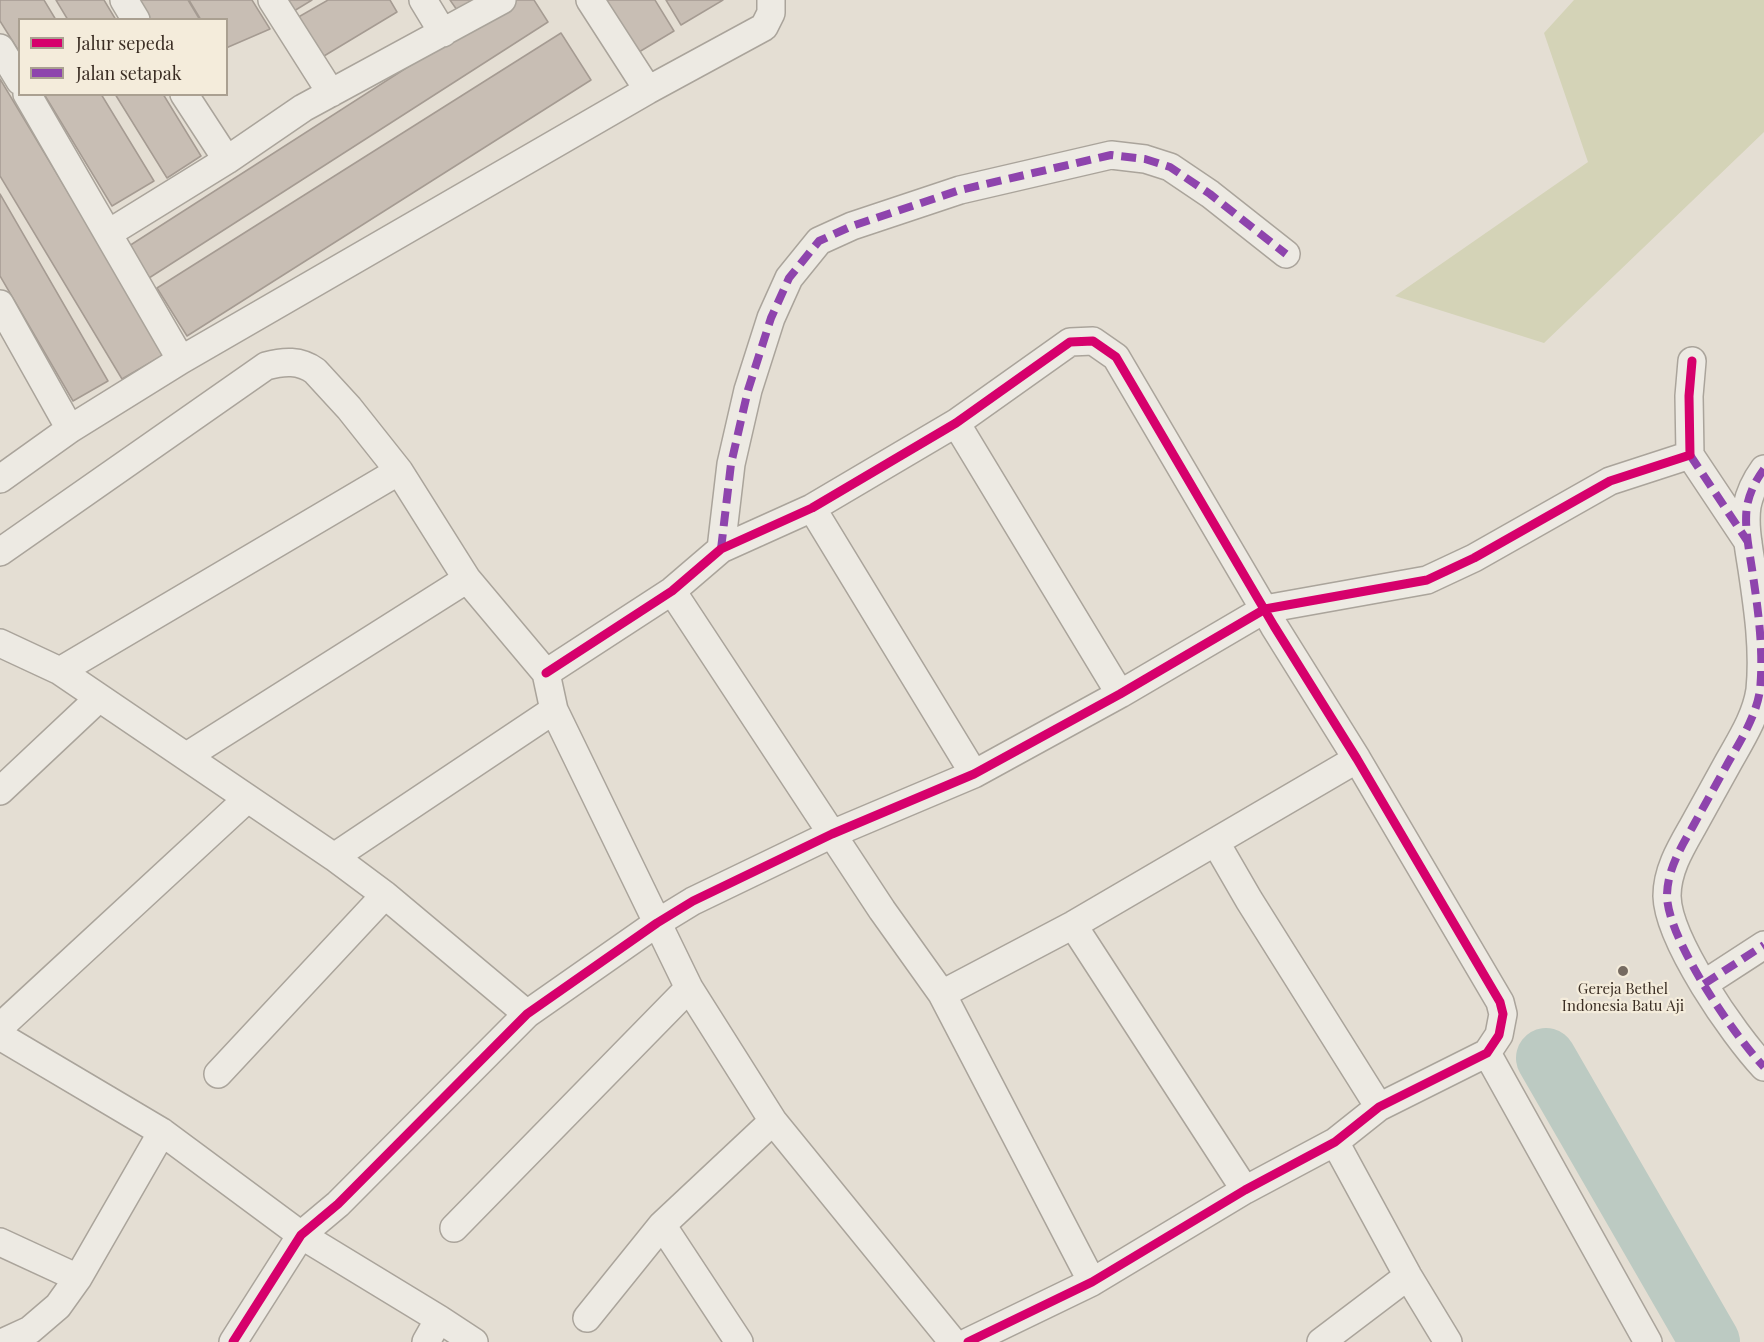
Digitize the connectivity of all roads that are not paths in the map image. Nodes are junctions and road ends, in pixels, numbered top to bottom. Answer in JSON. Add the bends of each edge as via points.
{"nodes":[{"id":1,"x":124,"y":0,"type":"edge"},
{"id":2,"x":272,"y":0,"type":"edge"},
{"id":3,"x":423,"y":0,"type":"edge"},
{"id":4,"x":502,"y":0,"type":"edge"},
{"id":5,"x":590,"y":0,"type":"edge"},
{"id":6,"x":771,"y":0,"type":"edge"},
{"id":7,"x":135,"y":18,"type":"edge"},
{"id":8,"x":443,"y":33,"type":"junction"},
{"id":9,"x":0,"y":48,"type":"edge"},
{"id":10,"x":18,"y":78,"type":"edge"},
{"id":11,"x":648,"y":90,"type":"junction"},
{"id":12,"x":331,"y":93,"type":"junction"},
{"id":13,"x":28,"y":96,"type":"edge"},
{"id":14,"x":185,"y":96,"type":"edge"},
{"id":15,"x":227,"y":160,"type":"junction"},
{"id":16,"x":109,"y":233,"type":"junction"},
{"id":17,"x":1286,"y":254,"type":"dead end"},
{"id":18,"x":2,"y":312,"type":"edge"},
{"id":19,"x":181,"y":360,"type":"junction"},
{"id":20,"x":1692,"y":361,"type":"dead end"},
{"id":21,"x":956,"y":423,"type":"junction"},
{"id":22,"x":70,"y":429,"type":"junction"},
{"id":23,"x":1690,"y":454,"type":"junction"},
{"id":24,"x":1764,"y":469,"type":"edge"},
{"id":25,"x":399,"y":471,"type":"junction"},
{"id":26,"x":0,"y":479,"type":"edge"},
{"id":27,"x":812,"y":508,"type":"junction"},
{"id":28,"x":1748,"y":542,"type":"junction"},
{"id":29,"x":722,"y":549,"type":"junction"},
{"id":30,"x":0,"y":552,"type":"edge"},
{"id":31,"x":467,"y":579,"type":"junction"},
{"id":32,"x":672,"y":591,"type":"junction"},
{"id":33,"x":1264,"y":609,"type":"junction"},
{"id":34,"x":0,"y":643,"type":"edge"},
{"id":35,"x":60,"y":671,"type":"junction"},
{"id":36,"x":546,"y":673,"type":"junction"},
{"id":37,"x":1120,"y":694,"type":"junction"},
{"id":38,"x":99,"y":698,"type":"junction"},
{"id":39,"x":554,"y":710,"type":"junction"},
{"id":40,"x":187,"y":756,"type":"junction"},
{"id":41,"x":1357,"y":759,"type":"junction"},
{"id":42,"x":974,"y":774,"type":"junction"},
{"id":43,"x":0,"y":791,"type":"edge"},
{"id":44,"x":247,"y":799,"type":"junction"},
{"id":45,"x":832,"y":834,"type":"junction"},
{"id":46,"x":1216,"y":843,"type":"junction"},
{"id":47,"x":334,"y":857,"type":"junction"},
{"id":48,"x":385,"y":895,"type":"junction"},
{"id":49,"x":657,"y":923,"type":"junction"},
{"id":50,"x":1073,"y":925,"type":"junction"},
{"id":51,"x":1764,"y":945,"type":"edge"},
{"id":52,"x":1704,"y":984,"type":"junction"},
{"id":53,"x":689,"y":988,"type":"junction"},
{"id":54,"x":942,"y":994,"type":"junction"},
{"id":55,"x":527,"y":1014,"type":"junction"},
{"id":56,"x":0,"y":1027,"type":"edge"},
{"id":57,"x":0,"y":1036,"type":"edge"},
{"id":58,"x":1487,"y":1053,"type":"junction"},
{"id":59,"x":1764,"y":1067,"type":"edge"},
{"id":60,"x":218,"y":1074,"type":"dead end"},
{"id":61,"x":1379,"y":1107,"type":"junction"},
{"id":62,"x":773,"y":1120,"type":"junction"},
{"id":63,"x":162,"y":1132,"type":"junction"},
{"id":64,"x":1335,"y":1142,"type":"junction"},
{"id":65,"x":1245,"y":1190,"type":"junction"},
{"id":66,"x":663,"y":1226,"type":"junction"},
{"id":67,"x":454,"y":1228,"type":"dead end"},
{"id":68,"x":301,"y":1234,"type":"junction"},
{"id":69,"x":0,"y":1242,"type":"edge"},
{"id":70,"x":1408,"y":1276,"type":"junction"},
{"id":71,"x":78,"y":1278,"type":"junction"},
{"id":72,"x":1092,"y":1282,"type":"junction"},
{"id":73,"x":587,"y":1318,"type":"dead end"},
{"id":74,"x":440,"y":1319,"type":"junction"},
{"id":75,"x":4,"y":1342,"type":"edge"},
{"id":76,"x":233,"y":1342,"type":"edge"},
{"id":77,"x":426,"y":1342,"type":"edge"},
{"id":78,"x":474,"y":1342,"type":"edge"},
{"id":79,"x":739,"y":1342,"type":"edge"},
{"id":80,"x":952,"y":1342,"type":"edge"},
{"id":81,"x":968,"y":1342,"type":"edge"},
{"id":82,"x":1321,"y":1342,"type":"edge"},
{"id":83,"x":1448,"y":1342,"type":"edge"},
{"id":84,"x":1648,"y":1342,"type":"edge"}],
"edges":[{"from":1,"to":7,"type":"street"},
{"from":2,"to":12,"type":"street"},
{"from":3,"to":8,"type":"street"},
{"from":4,"to":8,"type":"street"},
{"from":5,"to":11,"type":"street"},
{"from":6,"to":11,"type":"street","via":[[771,14],[764,27]]},
{"from":8,"to":12,"type":"street"},
{"from":9,"to":10,"type":"street"},
{"from":11,"to":19,"type":"street"},
{"from":12,"to":15,"type":"street"},
{"from":13,"to":16,"type":"street"},
{"from":14,"to":15,"type":"street"},
{"from":15,"to":16,"type":"street"},
{"from":16,"to":19,"type":"street"},
{"from":17,"to":29,"type":"street","via":[[1170,167],[1111,155],[960,189],[819,241],[789,278],[751,379],[731,464]]},
{"from":18,"to":22,"type":"street"},
{"from":19,"to":22,"type":"street"},
{"from":20,"to":23,"type":"street"},
{"from":21,"to":27,"type":"street"},
{"from":21,"to":33,"type":"street","via":[[1070,342],[1093,341],[1116,357]]},
{"from":21,"to":37,"type":"street"},
{"from":22,"to":26,"type":"street"},
{"from":23,"to":28,"type":"street"},
{"from":23,"to":33,"type":"street","via":[[1610,481],[1428,580]]},
{"from":24,"to":28,"type":"street","via":[[1754,484],[1747,507]]},
{"from":25,"to":30,"type":"street","via":[[315,371],[282,362],[266,366]]},
{"from":25,"to":31,"type":"street"},
{"from":25,"to":35,"type":"street"},
{"from":27,"to":29,"type":"street"},
{"from":27,"to":42,"type":"street"},
{"from":28,"to":52,"type":"street","via":[[1761,632],[1759,693],[1751,721],[1681,847],[1671,869],[1667,895],[1671,920]]},
{"from":29,"to":32,"type":"street"},
{"from":31,"to":36,"type":"street"},
{"from":31,"to":40,"type":"street"},
{"from":32,"to":36,"type":"street"},
{"from":32,"to":45,"type":"street"},
{"from":33,"to":37,"type":"street"},
{"from":33,"to":41,"type":"street"},
{"from":34,"to":35,"type":"street"},
{"from":35,"to":38,"type":"street"},
{"from":36,"to":39,"type":"street"},
{"from":37,"to":42,"type":"street"},
{"from":38,"to":40,"type":"street"},
{"from":38,"to":43,"type":"street"},
{"from":39,"to":47,"type":"street"},
{"from":39,"to":49,"type":"street"},
{"from":40,"to":44,"type":"street"},
{"from":41,"to":46,"type":"street"},
{"from":41,"to":58,"type":"street","via":[[1500,1002],[1503,1014],[1499,1035]]},
{"from":42,"to":45,"type":"street"},
{"from":44,"to":47,"type":"street"},
{"from":44,"to":56,"type":"street"},
{"from":45,"to":49,"type":"street","via":[[693,901]]},
{"from":45,"to":54,"type":"street"},
{"from":46,"to":50,"type":"street"},
{"from":46,"to":61,"type":"street"},
{"from":47,"to":48,"type":"street"},
{"from":48,"to":55,"type":"street"},
{"from":48,"to":60,"type":"street"},
{"from":49,"to":53,"type":"street"},
{"from":49,"to":55,"type":"street"},
{"from":50,"to":54,"type":"street"},
{"from":50,"to":65,"type":"street"},
{"from":51,"to":52,"type":"street"},
{"from":52,"to":59,"type":"street"},
{"from":53,"to":62,"type":"street"},
{"from":53,"to":67,"type":"street"},
{"from":54,"to":72,"type":"street"},
{"from":55,"to":68,"type":"street","via":[[338,1204]]},
{"from":57,"to":63,"type":"street"},
{"from":58,"to":61,"type":"street"},
{"from":58,"to":84,"type":"street"},
{"from":61,"to":64,"type":"street"},
{"from":62,"to":66,"type":"street"},
{"from":62,"to":80,"type":"street"},
{"from":63,"to":68,"type":"street"},
{"from":63,"to":71,"type":"street"},
{"from":64,"to":65,"type":"street"},
{"from":64,"to":70,"type":"street"},
{"from":65,"to":72,"type":"street"},
{"from":66,"to":73,"type":"street"},
{"from":66,"to":79,"type":"street"},
{"from":68,"to":74,"type":"street"},
{"from":68,"to":76,"type":"street"},
{"from":69,"to":71,"type":"street"},
{"from":70,"to":82,"type":"street"},
{"from":70,"to":83,"type":"street"},
{"from":71,"to":75,"type":"street","via":[[58,1306],[30,1330]]},
{"from":72,"to":81,"type":"street"},
{"from":74,"to":77,"type":"street"},
{"from":74,"to":78,"type":"street"}]}
